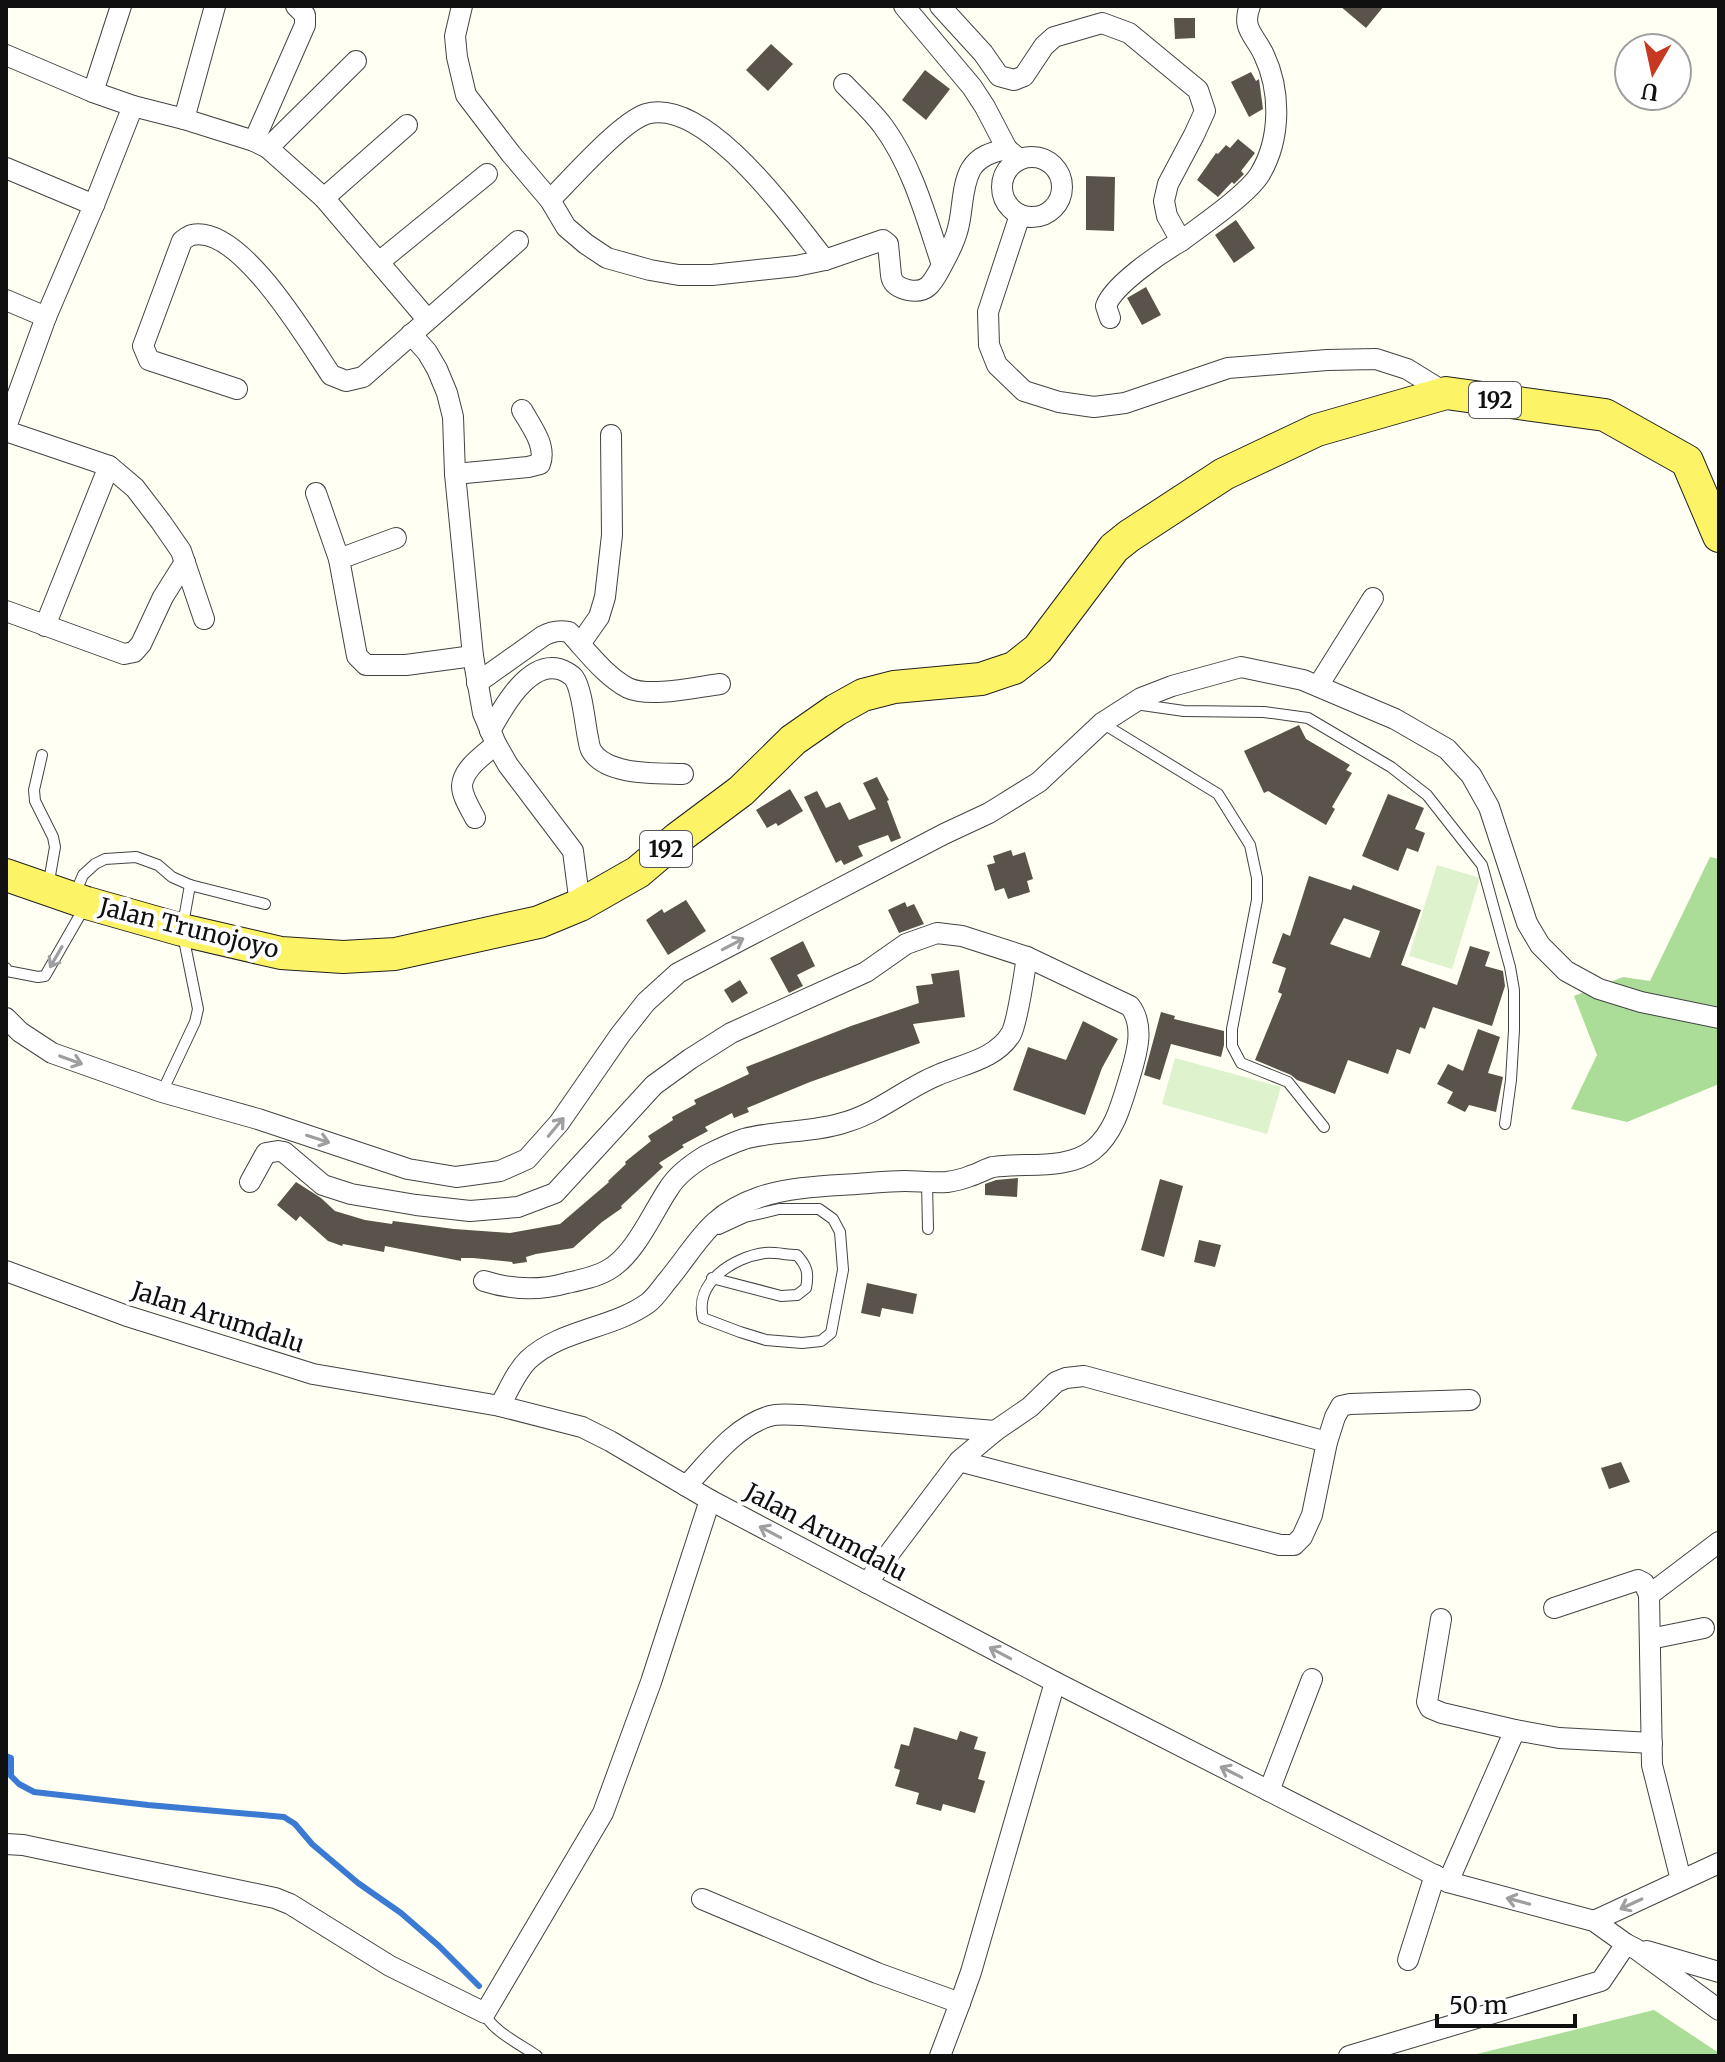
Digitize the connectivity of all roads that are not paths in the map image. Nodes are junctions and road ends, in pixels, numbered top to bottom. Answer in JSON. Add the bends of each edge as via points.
{"nodes":[{"id":1,"x":121,"y":6,"type":"edge"},
{"id":2,"x":215,"y":6,"type":"edge"},
{"id":3,"x":296,"y":6,"type":"edge"},
{"id":4,"x":462,"y":6,"type":"edge"},
{"id":5,"x":904,"y":6,"type":"edge"},
{"id":6,"x":940,"y":6,"type":"edge"},
{"id":7,"x":1250,"y":6,"type":"edge"},
{"id":8,"x":6,"y":55,"type":"edge"},
{"id":9,"x":356,"y":61,"type":"dead end"},
{"id":10,"x":844,"y":84,"type":"dead end"},
{"id":11,"x":93,"y":92,"type":"junction"},
{"id":12,"x":133,"y":106,"type":"junction"},
{"id":13,"x":184,"y":119,"type":"junction"},
{"id":14,"x":407,"y":125,"type":"dead end"},
{"id":15,"x":261,"y":145,"type":"junction"},
{"id":16,"x":1013,"y":154,"type":"junction"},
{"id":17,"x":6,"y":168,"type":"edge"},
{"id":18,"x":487,"y":174,"type":"dead end"},
{"id":19,"x":324,"y":198,"type":"junction"},
{"id":20,"x":550,"y":200,"type":"junction"},
{"id":21,"x":94,"y":205,"type":"junction"},
{"id":22,"x":1020,"y":215,"type":"junction"},
{"id":23,"x":518,"y":241,"type":"dead end"},
{"id":24,"x":1181,"y":241,"type":"junction"},
{"id":25,"x":825,"y":260,"type":"junction"},
{"id":26,"x":379,"y":262,"type":"junction"},
{"id":27,"x":942,"y":265,"type":"junction"},
{"id":28,"x":6,"y":300,"type":"edge"},
{"id":29,"x":46,"y":317,"type":"junction"},
{"id":30,"x":1110,"y":318,"type":"dead end"},
{"id":31,"x":427,"y":319,"type":"junction"},
{"id":32,"x":411,"y":334,"type":"junction"},
{"id":33,"x":237,"y":389,"type":"dead end"},
{"id":34,"x":1446,"y":393,"type":"junction"},
{"id":35,"x":522,"y":410,"type":"dead end"},
{"id":36,"x":6,"y":429,"type":"edge"},
{"id":37,"x":611,"y":435,"type":"dead end"},
{"id":38,"x":109,"y":466,"type":"junction"},
{"id":39,"x":455,"y":474,"type":"junction"},
{"id":40,"x":316,"y":493,"type":"dead end"},
{"id":41,"x":1719,"y":536,"type":"edge"},
{"id":42,"x":396,"y":538,"type":"dead end"},
{"id":43,"x":339,"y":559,"type":"junction"},
{"id":44,"x":185,"y":562,"type":"junction"},
{"id":45,"x":1373,"y":598,"type":"dead end"},
{"id":46,"x":6,"y":611,"type":"edge"},
{"id":47,"x":204,"y":619,"type":"dead end"},
{"id":48,"x":45,"y":626,"type":"junction"},
{"id":49,"x":580,"y":644,"type":"junction"},
{"id":50,"x":473,"y":656,"type":"junction"},
{"id":51,"x":477,"y":683,"type":"junction"},
{"id":52,"x":720,"y":684,"type":"dead end"},
{"id":53,"x":1318,"y":686,"type":"junction"},
{"id":54,"x":1133,"y":703,"type":"junction"},
{"id":55,"x":1102,"y":723,"type":"junction"},
{"id":56,"x":493,"y":738,"type":"junction"},
{"id":57,"x":42,"y":755,"type":"dead end"},
{"id":58,"x":683,"y":774,"type":"dead end"},
{"id":59,"x":475,"y":818,"type":"dead end"},
{"id":60,"x":6,"y":875,"type":"edge"},
{"id":61,"x":190,"y":885,"type":"junction"},
{"id":62,"x":69,"y":897,"type":"junction"},
{"id":63,"x":265,"y":904,"type":"dead end"},
{"id":64,"x":580,"y":905,"type":"junction"},
{"id":65,"x":182,"y":930,"type":"junction"},
{"id":66,"x":1027,"y":957,"type":"junction"},
{"id":67,"x":6,"y":968,"type":"edge"},
{"id":68,"x":6,"y":1018,"type":"edge"},
{"id":69,"x":1719,"y":1018,"type":"edge"},
{"id":70,"x":162,"y":1092,"type":"junction"},
{"id":71,"x":1505,"y":1124,"type":"dead end"},
{"id":72,"x":1324,"y":1127,"type":"dead end"},
{"id":73,"x":250,"y":1182,"type":"dead end"},
{"id":74,"x":927,"y":1183,"type":"junction"},
{"id":75,"x":928,"y":1229,"type":"dead end"},
{"id":76,"x":699,"y":1238,"type":"junction"},
{"id":77,"x":6,"y":1271,"type":"edge"},
{"id":78,"x":712,"y":1278,"type":"junction"},
{"id":79,"x":484,"y":1281,"type":"dead end"},
{"id":80,"x":1470,"y":1400,"type":"dead end"},
{"id":81,"x":500,"y":1406,"type":"junction"},
{"id":82,"x":995,"y":1431,"type":"junction"},
{"id":83,"x":1327,"y":1442,"type":"junction"},
{"id":84,"x":959,"y":1461,"type":"junction"},
{"id":85,"x":686,"y":1486,"type":"junction"},
{"id":86,"x":710,"y":1500,"type":"junction"},
{"id":87,"x":1719,"y":1542,"type":"edge"},
{"id":88,"x":867,"y":1583,"type":"junction"},
{"id":89,"x":1649,"y":1595,"type":"junction"},
{"id":90,"x":1554,"y":1608,"type":"dead end"},
{"id":91,"x":1441,"y":1619,"type":"dead end"},
{"id":92,"x":1704,"y":1628,"type":"dead end"},
{"id":93,"x":1650,"y":1639,"type":"junction"},
{"id":94,"x":1312,"y":1679,"type":"dead end"},
{"id":95,"x":1055,"y":1682,"type":"junction"},
{"id":96,"x":1515,"y":1730,"type":"junction"},
{"id":97,"x":1652,"y":1743,"type":"junction"},
{"id":98,"x":1269,"y":1791,"type":"junction"},
{"id":99,"x":6,"y":1844,"type":"edge"},
{"id":100,"x":1719,"y":1863,"type":"edge"},
{"id":101,"x":1442,"y":1879,"type":"junction"},
{"id":102,"x":1681,"y":1880,"type":"junction"},
{"id":103,"x":702,"y":1899,"type":"dead end"},
{"id":104,"x":1594,"y":1921,"type":"junction"},
{"id":105,"x":1631,"y":1946,"type":"junction"},
{"id":106,"x":1408,"y":1960,"type":"dead end"},
{"id":107,"x":1719,"y":1972,"type":"edge"},
{"id":108,"x":960,"y":2003,"type":"junction"},
{"id":109,"x":1719,"y":2010,"type":"edge"},
{"id":110,"x":485,"y":2013,"type":"junction"},
{"id":111,"x":537,"y":2056,"type":"edge"},
{"id":112,"x":940,"y":2056,"type":"edge"},
{"id":113,"x":1349,"y":2056,"type":"edge"}],
"edges":[{"from":1,"to":11,"type":"street"},
{"from":2,"to":13,"type":"street"},
{"from":3,"to":15,"type":"street","via":[[305,15],[305,25]]},
{"from":4,"to":20,"type":"street","via":[[455,36],[466,95]]},
{"from":5,"to":16,"type":"street","via":[[972,87]]},
{"from":6,"to":24,"type":"street","via":[[999,76],[1024,76],[1054,37],[1102,23],[1129,33],[1198,90],[1205,111],[1164,201]]},
{"from":7,"to":24,"type":"street","via":[[1246,23],[1266,58],[1276,99],[1274,142],[1260,175]]},
{"from":8,"to":11,"type":"street"},
{"from":9,"to":15,"type":"street"},
{"from":10,"to":27,"type":"street","via":[[882,124],[903,157]]},
{"from":11,"to":12,"type":"street"},
{"from":12,"to":13,"type":"street"},
{"from":12,"to":21,"type":"street"},
{"from":13,"to":15,"type":"street"},
{"from":14,"to":19,"type":"street"},
{"from":15,"to":19,"type":"street"},
{"from":16,"to":22,"type":"street","via":[[1001,187],[1010,208]]},
{"from":16,"to":22,"type":"street","via":[[1053,165],[1062,187],[1054,208],[1044,215]]},
{"from":16,"to":27,"type":"street","via":[[982,156],[971,168],[954,243]]},
{"from":17,"to":21,"type":"street"},
{"from":18,"to":26,"type":"street"},
{"from":19,"to":26,"type":"street"},
{"from":20,"to":25,"type":"street","via":[[566,227],[586,244],[607,258],[650,270],[712,275]]},
{"from":20,"to":25,"type":"street","via":[[624,126],[646,114],[662,113],[701,127],[736,155]]},
{"from":21,"to":29,"type":"street"},
{"from":22,"to":34,"type":"street","via":[[988,312],[989,345],[997,365],[1024,391],[1094,407],[1125,403],[1228,368],[1376,359],[1407,369]]},
{"from":23,"to":31,"type":"street"},
{"from":24,"to":30,"type":"street","via":[[1115,291],[1106,306]]},
{"from":25,"to":27,"type":"street","via":[[883,240],[888,244],[892,281],[920,291]]},
{"from":26,"to":31,"type":"street"},
{"from":28,"to":29,"type":"street"},
{"from":29,"to":36,"type":"street"},
{"from":31,"to":32,"type":"street"},
{"from":32,"to":33,"type":"street","via":[[363,377],[339,379],[331,375],[266,279],[220,241],[191,235],[182,241],[143,346],[145,353],[149,360]]},
{"from":32,"to":39,"type":"street","via":[[427,352],[447,393]]},
{"from":34,"to":41,"type":"main road","number":"192","via":[[1605,415],[1687,461]]},
{"from":34,"to":64,"type":"main road","name":"Jalan Trunojoyo","number":"192","via":[[1317,430],[1224,474],[1114,548],[1038,649],[1014,668],[981,679],[863,695],[793,740],[741,791],[638,872]]},
{"from":35,"to":39,"type":"street","via":[[542,449],[540,464]]},
{"from":36,"to":38,"type":"street"},
{"from":37,"to":49,"type":"street","via":[[612,535],[605,597],[599,617]]},
{"from":38,"to":44,"type":"street","via":[[153,510]]},
{"from":38,"to":48,"type":"street"},
{"from":39,"to":50,"type":"street"},
{"from":40,"to":43,"type":"street"},
{"from":42,"to":43,"type":"street"},
{"from":43,"to":50,"type":"street","via":[[357,656],[366,665]]},
{"from":44,"to":47,"type":"street"},
{"from":44,"to":48,"type":"street","via":[[134,652],[124,654]]},
{"from":45,"to":53,"type":"street"},
{"from":46,"to":48,"type":"street"},
{"from":49,"to":51,"type":"street","via":[[569,632],[551,631]]},
{"from":49,"to":52,"type":"street","via":[[629,688],[649,692]]},
{"from":50,"to":51,"type":"street"},
{"from":51,"to":56,"type":"street"},
{"from":53,"to":54,"type":"street","via":[[1241,667]]},
{"from":53,"to":69,"type":"street","via":[[1395,719],[1447,749],[1471,775],[1489,807],[1527,923],[1566,971],[1599,989],[1641,1002]]},
{"from":54,"to":55,"type":"street"},
{"from":54,"to":71,"type":"lane","via":[[1308,718],[1391,767],[1436,805],[1482,865],[1510,967],[1514,1030]]},
{"from":70,"to":55,"type":"street","one_way":true,"via":[[408,1169],[456,1177],[500,1171],[527,1159],[646,1002],[678,973],[989,813],[1039,782]]},
{"from":55,"to":72,"type":"lane","via":[[1218,794],[1250,845],[1257,900],[1232,1046],[1241,1063],[1288,1082]]},
{"from":56,"to":58,"type":"street","via":[[505,704],[532,675],[562,669],[574,678],[591,750],[602,760],[623,771]]},
{"from":56,"to":59,"type":"street","via":[[462,785]]},
{"from":56,"to":64,"type":"street","via":[[573,851]]},
{"from":57,"to":62,"type":"lane","via":[[35,801],[53,837]]},
{"from":60,"to":62,"type":"main road","name":"Jalan Trunojoyo","number":"192"},
{"from":61,"to":62,"type":"lane","via":[[136,857],[105,859],[83,875]]},
{"from":61,"to":63,"type":"lane"},
{"from":61,"to":65,"type":"lane"},
{"from":62,"to":65,"type":"main road","name":"Jalan Trunojoyo","number":"192"},
{"from":62,"to":67,"type":"lane","one_way":true,"via":[[45,976]]},
{"from":64,"to":65,"type":"main road","name":"Jalan Trunojoyo","number":"192","via":[[539,922],[395,954],[281,953]]},
{"from":65,"to":70,"type":"lane","via":[[198,1009]]},
{"from":66,"to":73,"type":"street","via":[[937,933],[906,944],[866,972],[731,1033],[690,1059],[654,1085],[555,1193],[518,1207],[470,1211],[351,1194],[323,1185],[278,1151],[266,1153]]},
{"from":66,"to":74,"type":"street","via":[[1135,1013],[1135,1061],[1110,1132],[1085,1156],[1071,1161],[990,1168]]},
{"from":66,"to":79,"type":"street","via":[[1013,1030],[981,1058],[930,1078],[848,1122],[744,1139],[704,1157],[670,1186],[629,1251],[596,1276],[524,1289]]},
{"from":68,"to":70,"type":"street","one_way":true,"via":[[52,1053]]},
{"from":74,"to":75,"type":"lane"},
{"from":74,"to":76,"type":"street","via":[[818,1187],[764,1196],[735,1207]]},
{"from":76,"to":78,"type":"lane","via":[[745,1217],[779,1209],[819,1209],[840,1232],[843,1270],[831,1333],[821,1341],[766,1340],[703,1318],[703,1295]]},
{"from":76,"to":81,"type":"street","via":[[650,1302],[530,1358]]},
{"from":77,"to":81,"type":"street","name":"Jalan Arumdalu","via":[[127,1316],[313,1374]]},
{"from":78,"to":78,"type":"lane","via":[[737,1261],[765,1253],[797,1255],[807,1266],[808,1278],[797,1295],[781,1296]]},
{"from":80,"to":83,"type":"street","via":[[1341,1406]]},
{"from":81,"to":85,"type":"street","name":"Jalan Arumdalu","via":[[582,1427]]},
{"from":82,"to":83,"type":"street","via":[[1056,1382],[1084,1376]]},
{"from":82,"to":84,"type":"street"},
{"from":82,"to":85,"type":"street","via":[[772,1415],[730,1440]]},
{"from":83,"to":84,"type":"street","via":[[1312,1515],[1294,1545]]},
{"from":84,"to":88,"type":"street"},
{"from":85,"to":86,"type":"street","name":"Jalan Arumdalu"},
{"from":88,"to":86,"type":"street","name":"Jalan Arumdalu","one_way":true},
{"from":86,"to":110,"type":"street","via":[[603,1813]]},
{"from":87,"to":89,"type":"street"},
{"from":95,"to":88,"type":"street","name":"Jalan Arumdalu","one_way":true},
{"from":89,"to":90,"type":"street","via":[[1638,1580]]},
{"from":89,"to":93,"type":"street"},
{"from":91,"to":96,"type":"street","via":[[1430,1708]]},
{"from":92,"to":93,"type":"street"},
{"from":93,"to":97,"type":"street"},
{"from":94,"to":98,"type":"street"},
{"from":98,"to":95,"type":"street","name":"Jalan Arumdalu","one_way":true},
{"from":95,"to":108,"type":"street"},
{"from":96,"to":97,"type":"street"},
{"from":96,"to":101,"type":"street"},
{"from":97,"to":102,"type":"street","via":[[1652,1765]]},
{"from":98,"to":101,"type":"street","name":"Jalan Arumdalu"},
{"from":99,"to":110,"type":"street","via":[[275,1898],[390,1966]]},
{"from":100,"to":102,"type":"street"},
{"from":104,"to":101,"type":"street","name":"Jalan Arumdalu","one_way":true},
{"from":101,"to":106,"type":"street"},
{"from":102,"to":104,"type":"street","one_way":true},
{"from":103,"to":108,"type":"street"},
{"from":104,"to":105,"type":"street"},
{"from":105,"to":107,"type":"street"},
{"from":105,"to":109,"type":"street"},
{"from":105,"to":113,"type":"street","via":[[1601,1981]]},
{"from":108,"to":112,"type":"street"},
{"from":110,"to":111,"type":"lane","via":[[492,2026]]}]}
